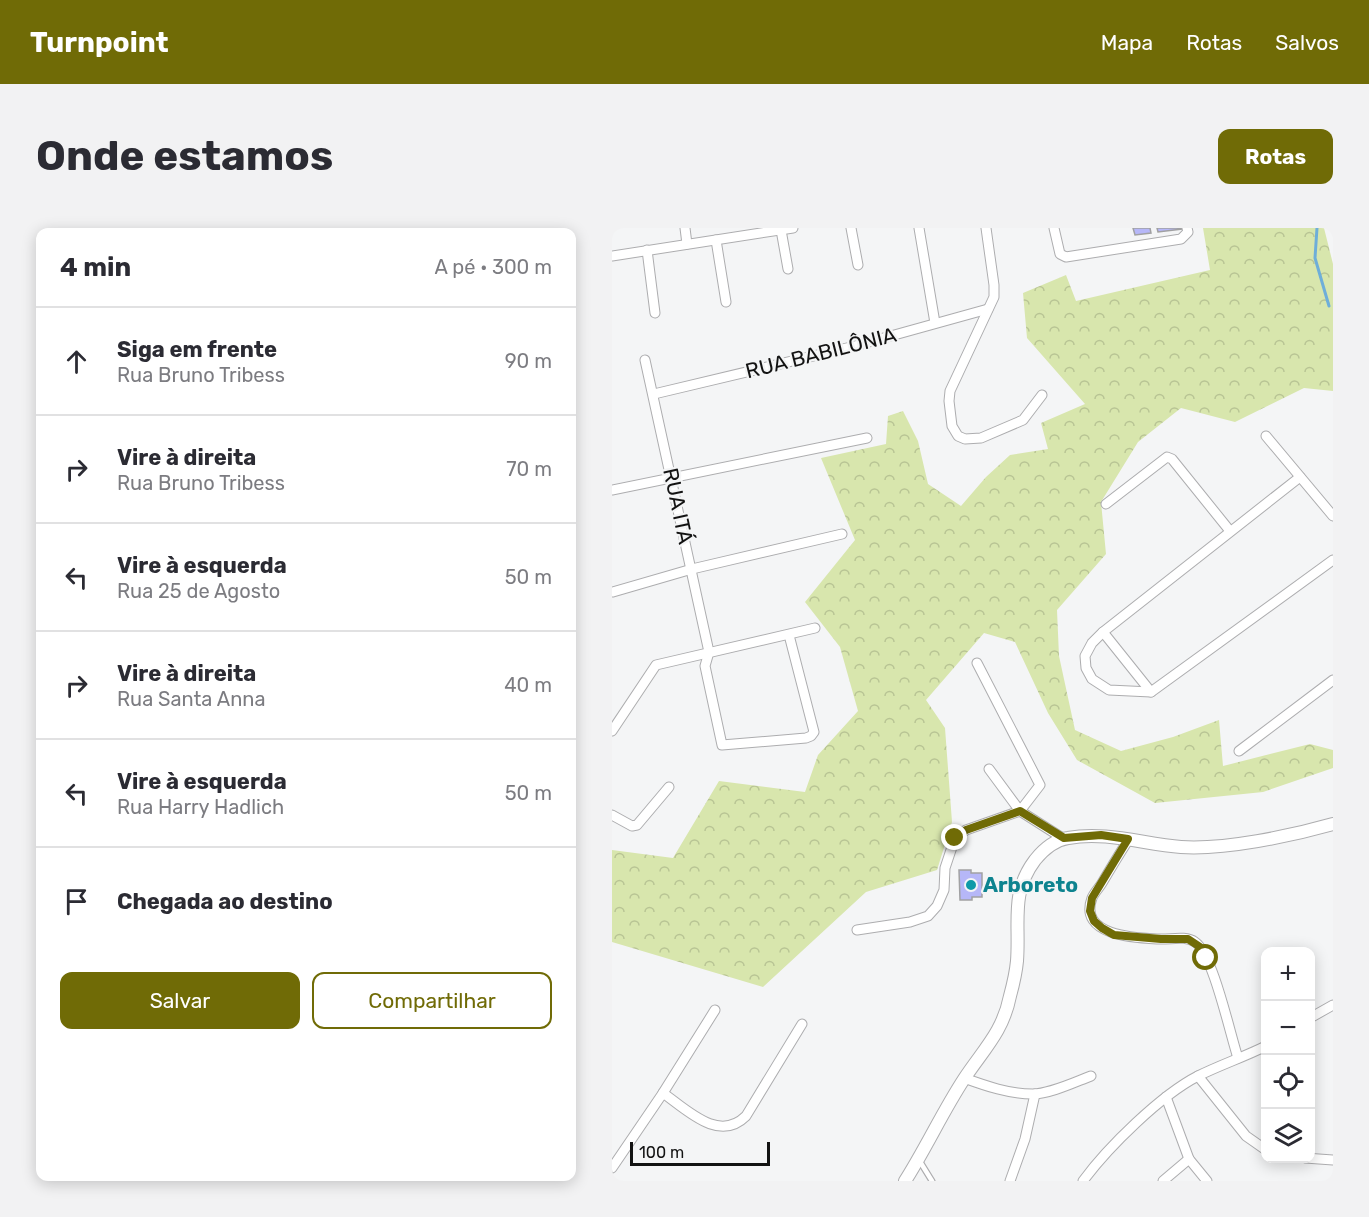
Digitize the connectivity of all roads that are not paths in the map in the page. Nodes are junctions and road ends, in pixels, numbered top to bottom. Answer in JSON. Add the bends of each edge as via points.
{"nodes":[{"id":1,"x":685,"y":228,"type":"edge"},
{"id":2,"x":793,"y":228,"type":"edge"},
{"id":3,"x":851,"y":228,"type":"edge"},
{"id":4,"x":919,"y":228,"type":"edge"},
{"id":5,"x":986,"y":228,"type":"edge"},
{"id":6,"x":1054,"y":228,"type":"edge"},
{"id":7,"x":1187,"y":228,"type":"edge"},
{"id":8,"x":781,"y":230,"type":"junction"},
{"id":9,"x":756,"y":231,"type":"edge"},
{"id":10,"x":716,"y":240,"type":"junction"},
{"id":11,"x":687,"y":244,"type":"junction"},
{"id":12,"x":647,"y":250,"type":"junction"},
{"id":13,"x":612,"y":256,"type":"edge"},
{"id":14,"x":858,"y":265,"type":"dead end"},
{"id":15,"x":788,"y":269,"type":"dead end"},
{"id":16,"x":726,"y":302,"type":"dead end"},
{"id":17,"x":988,"y":309,"type":"junction"},
{"id":18,"x":655,"y":314,"type":"dead end"},
{"id":19,"x":935,"y":323,"type":"junction"},
{"id":20,"x":645,"y":360,"type":"dead end"},
{"id":21,"x":654,"y":394,"type":"junction"},
{"id":22,"x":1042,"y":395,"type":"dead end"},
{"id":23,"x":1266,"y":436,"type":"dead end"},
{"id":24,"x":867,"y":438,"type":"dead end"},
{"id":25,"x":1300,"y":477,"type":"junction"},
{"id":26,"x":671,"y":478,"type":"junction"},
{"id":27,"x":612,"y":490,"type":"edge"},
{"id":28,"x":1106,"y":504,"type":"dead end"},
{"id":29,"x":1333,"y":516,"type":"edge"},
{"id":30,"x":1230,"y":531,"type":"junction"},
{"id":31,"x":842,"y":534,"type":"dead end"},
{"id":32,"x":1333,"y":560,"type":"edge"},
{"id":33,"x":692,"y":568,"type":"junction"},
{"id":34,"x":613,"y":592,"type":"edge"},
{"id":35,"x":815,"y":628,"type":"dead end"},
{"id":36,"x":1103,"y":632,"type":"junction"},
{"id":37,"x":789,"y":634,"type":"junction"},
{"id":38,"x":709,"y":652,"type":"junction"},
{"id":39,"x":977,"y":663,"type":"dead end"},
{"id":40,"x":1333,"y":680,"type":"edge"},
{"id":41,"x":1151,"y":692,"type":"junction"},
{"id":42,"x":612,"y":731,"type":"edge"},
{"id":43,"x":1239,"y":751,"type":"dead end"},
{"id":44,"x":989,"y":769,"type":"dead end"},
{"id":45,"x":669,"y":787,"type":"dead end"},
{"id":46,"x":1020,"y":811,"type":"junction"},
{"id":47,"x":612,"y":815,"type":"edge"},
{"id":48,"x":1329,"y":827,"type":"edge"},
{"id":49,"x":1064,"y":838,"type":"junction"},
{"id":50,"x":1128,"y":839,"type":"junction"},
{"id":51,"x":857,"y":930,"type":"dead end"},
{"id":52,"x":1333,"y":1005,"type":"edge"},
{"id":53,"x":715,"y":1010,"type":"dead end"},
{"id":54,"x":1315,"y":1016,"type":"edge"},
{"id":55,"x":802,"y":1024,"type":"dead end"},
{"id":56,"x":1261,"y":1048,"type":"edge"},
{"id":57,"x":1238,"y":1058,"type":"junction"},
{"id":58,"x":1091,"y":1076,"type":"dead end"},
{"id":59,"x":1198,"y":1076,"type":"junction"},
{"id":60,"x":964,"y":1078,"type":"junction"},
{"id":61,"x":663,"y":1093,"type":"junction"},
{"id":62,"x":1035,"y":1094,"type":"junction"},
{"id":63,"x":1166,"y":1097,"type":"junction"},
{"id":64,"x":1261,"y":1146,"type":"edge"},
{"id":65,"x":919,"y":1159,"type":"junction"},
{"id":66,"x":1189,"y":1159,"type":"junction"},
{"id":67,"x":1315,"y":1159,"type":"edge"},
{"id":68,"x":1333,"y":1160,"type":"edge"},
{"id":69,"x":612,"y":1168,"type":"edge"},
{"id":70,"x":905,"y":1181,"type":"edge"},
{"id":71,"x":932,"y":1181,"type":"edge"},
{"id":72,"x":1010,"y":1181,"type":"edge"},
{"id":73,"x":1083,"y":1181,"type":"edge"},
{"id":74,"x":1163,"y":1181,"type":"edge"},
{"id":75,"x":1207,"y":1181,"type":"edge"}],
"edges":[{"from":1,"to":11,"type":"street"},
{"from":2,"to":8,"type":"street"},
{"from":3,"to":14,"type":"street"},
{"from":4,"to":19,"type":"street"},
{"from":5,"to":17,"type":"street","via":[[994,285]]},
{"from":6,"to":7,"type":"street","via":[[1060,254],[1066,257],[1180,239]]},
{"from":8,"to":9,"type":"street"},
{"from":8,"to":15,"type":"street"},
{"from":9,"to":10,"type":"street"},
{"from":10,"to":11,"type":"street"},
{"from":10,"to":16,"type":"street"},
{"from":11,"to":12,"type":"street"},
{"from":12,"to":13,"type":"street"},
{"from":12,"to":18,"type":"street"},
{"from":17,"to":19,"type":"street","name":"RUA BABILÔNIA"},
{"from":17,"to":22,"type":"street","via":[[950,391],[952,426],[958,436],[981,438],[1023,420]]},
{"from":19,"to":21,"type":"street","name":"RUA BABILÔNIA","via":[[851,348]]},
{"from":20,"to":21,"type":"street","name":"RUA ITÁ"},
{"from":21,"to":26,"type":"street","name":"RUA ITÁ"},
{"from":23,"to":25,"type":"street"},
{"from":24,"to":26,"type":"street"},
{"from":25,"to":29,"type":"street"},
{"from":25,"to":30,"type":"street"},
{"from":26,"to":27,"type":"street"},
{"from":26,"to":33,"type":"street","name":"RUA ITÁ"},
{"from":28,"to":30,"type":"street","via":[[1167,457]]},
{"from":30,"to":36,"type":"street"},
{"from":31,"to":33,"type":"street"},
{"from":32,"to":41,"type":"street"},
{"from":33,"to":34,"type":"street"},
{"from":33,"to":38,"type":"street","name":"RUA ITÁ"},
{"from":35,"to":37,"type":"street"},
{"from":36,"to":41,"type":"street"},
{"from":36,"to":41,"type":"street","via":[[1085,656],[1092,679],[1109,690]]},
{"from":37,"to":38,"type":"street"},
{"from":37,"to":38,"type":"street","name":"RUA ITÁ","via":[[814,732],[806,738],[722,745],[705,666]]},
{"from":38,"to":42,"type":"street","via":[[656,665]]},
{"from":39,"to":46,"type":"street","via":[[1039,781]]},
{"from":40,"to":43,"type":"street"},
{"from":44,"to":46,"type":"street"},
{"from":45,"to":47,"type":"street","via":[[637,825]]},
{"from":46,"to":49,"type":"street"},
{"from":46,"to":51,"type":"street","via":[[966,830],[955,838],[945,868],[944,890],[928,916]]},
{"from":48,"to":50,"type":"street","via":[[1221,845],[1182,847]]},
{"from":49,"to":50,"type":"street","via":[[1101,835]]},
{"from":49,"to":60,"type":"street","via":[[1043,850],[1023,878],[1016,918],[1017,960],[1007,1008],[989,1046]]},
{"from":50,"to":57,"type":"street","via":[[1092,898],[1090,911],[1094,921],[1114,935],[1194,942],[1214,978]]},
{"from":52,"to":54,"type":"street"},
{"from":53,"to":61,"type":"street"},
{"from":55,"to":61,"type":"street","via":[[737,1125],[713,1125]]},
{"from":56,"to":57,"type":"street"},
{"from":57,"to":59,"type":"street"},
{"from":58,"to":62,"type":"street"},
{"from":59,"to":63,"type":"street"},
{"from":59,"to":64,"type":"street","via":[[1246,1136]]},
{"from":60,"to":62,"type":"street","via":[[996,1089]]},
{"from":60,"to":65,"type":"street"},
{"from":61,"to":69,"type":"street"},
{"from":62,"to":72,"type":"street"},
{"from":63,"to":66,"type":"street"},
{"from":63,"to":73,"type":"street","via":[[1118,1141]]},
{"from":65,"to":70,"type":"street"},
{"from":65,"to":71,"type":"lane"},
{"from":66,"to":74,"type":"street"},
{"from":66,"to":75,"type":"street"},
{"from":67,"to":68,"type":"street"}]}
